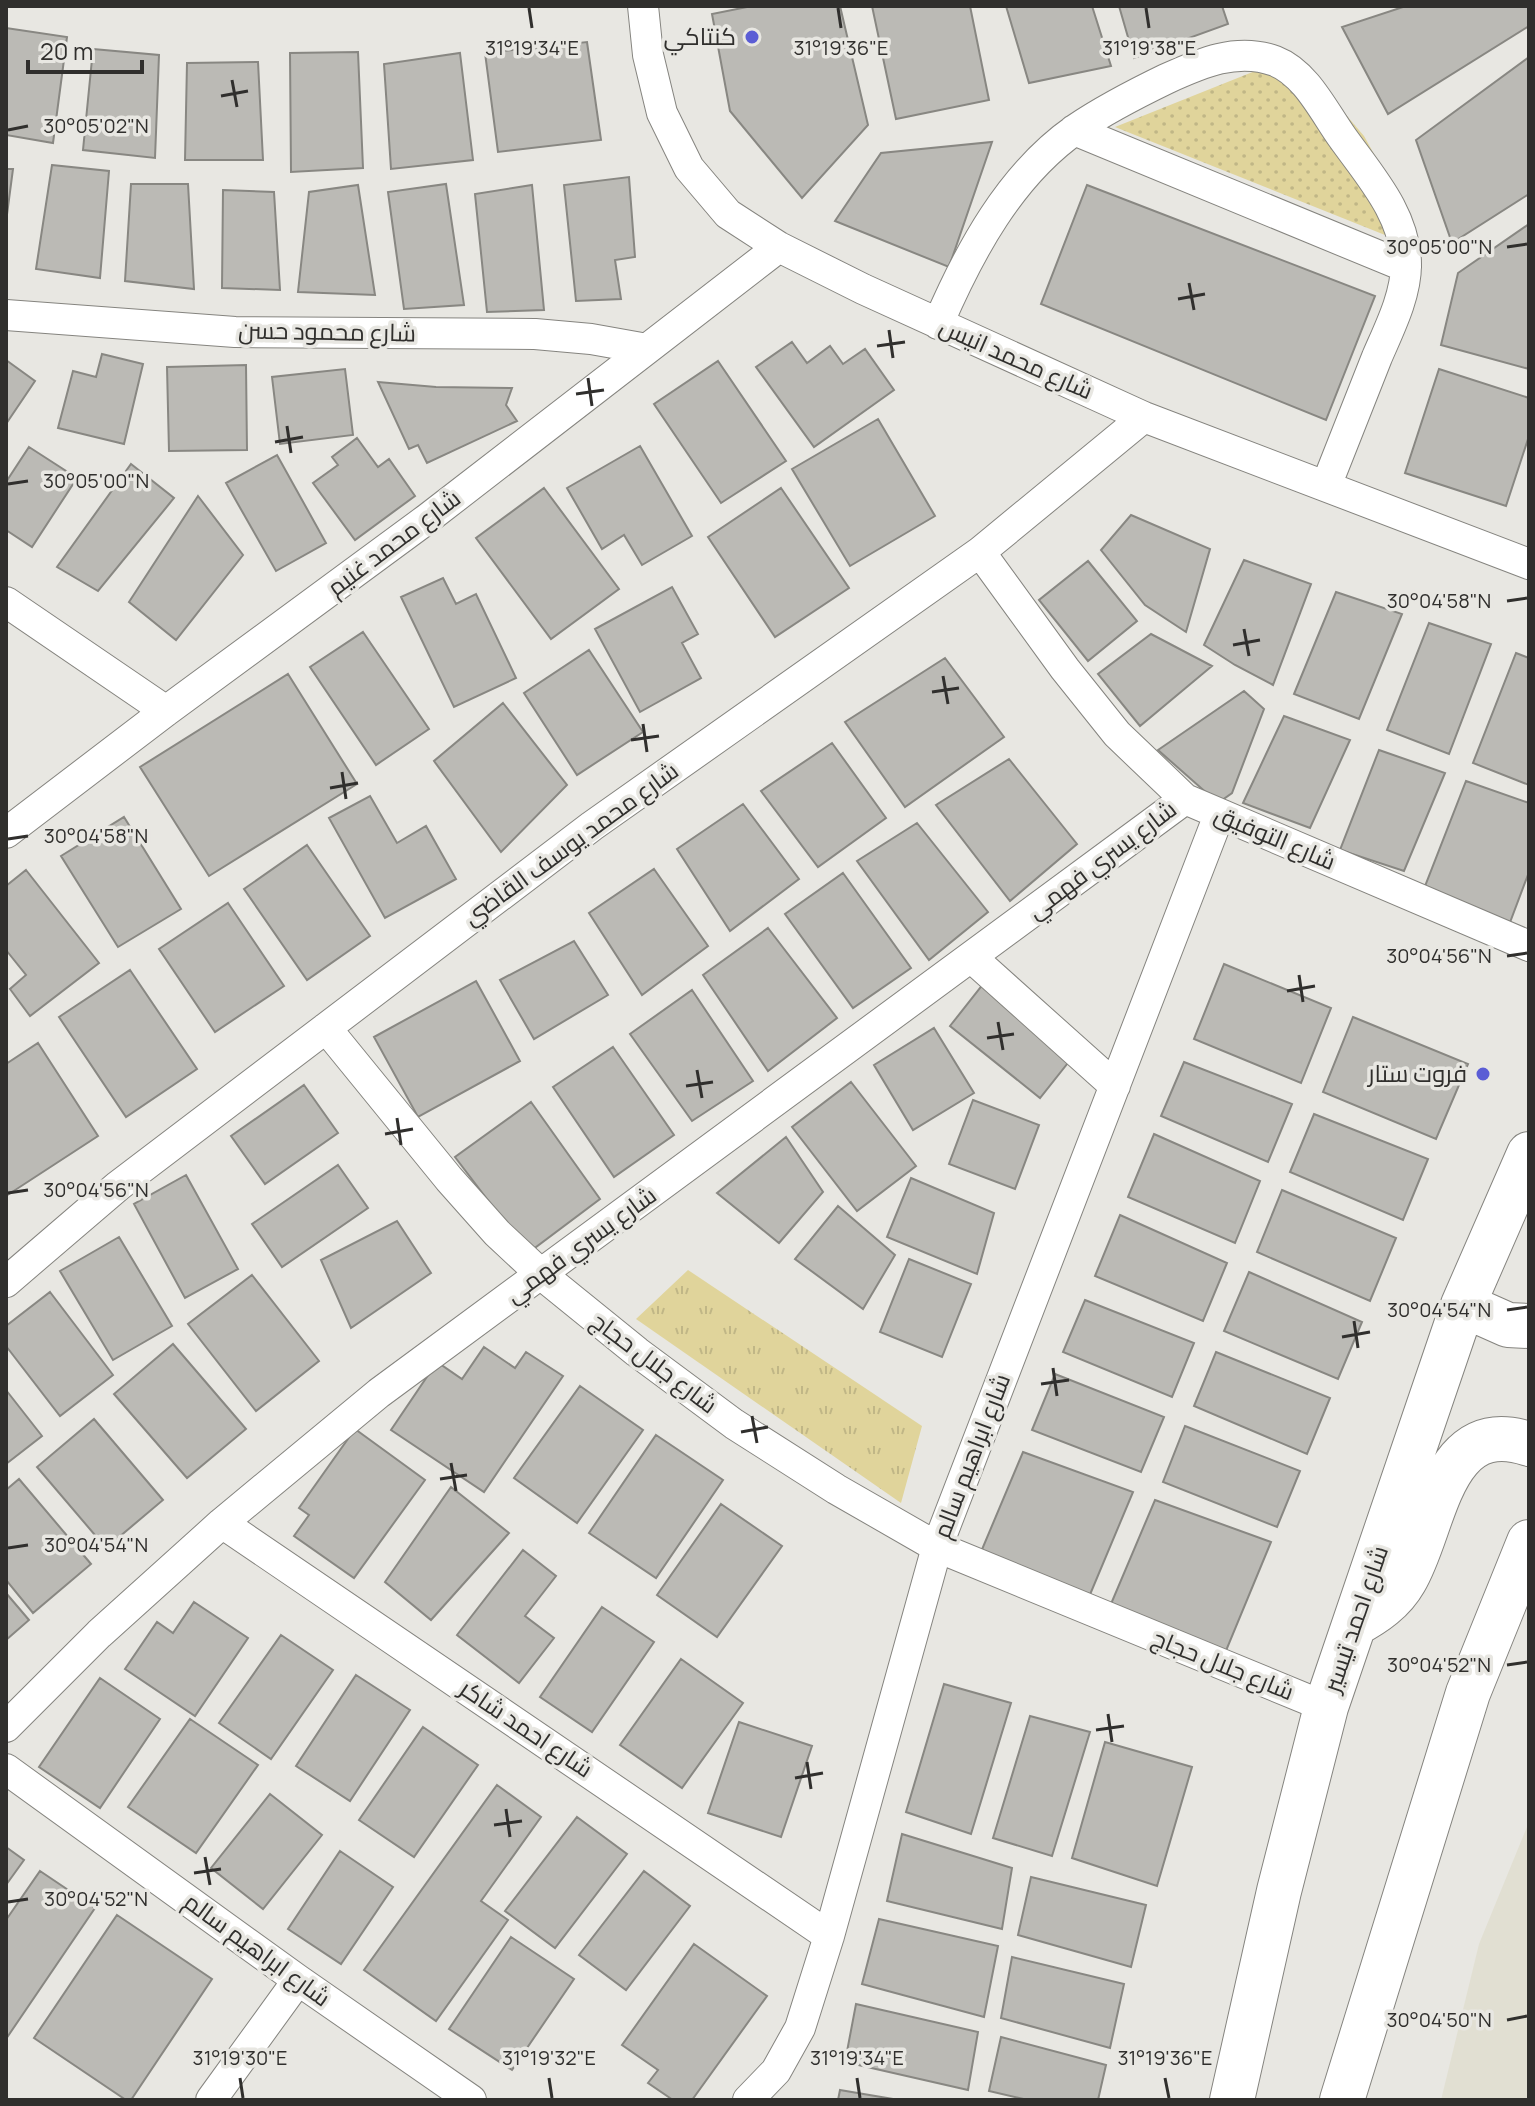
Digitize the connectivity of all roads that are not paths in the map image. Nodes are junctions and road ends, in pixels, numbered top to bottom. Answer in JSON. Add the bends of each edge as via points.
{"nodes":[{"id":1,"x":643,"y":6,"type":"edge"},
{"id":2,"x":1074,"y":130,"type":"junction"},
{"id":3,"x":779,"y":247,"type":"junction"},
{"id":4,"x":1406,"y":267,"type":"junction"},
{"id":5,"x":6,"y":315,"type":"edge"},
{"id":6,"x":938,"y":324,"type":"junction"},
{"id":7,"x":647,"y":349,"type":"junction"},
{"id":8,"x":1144,"y":417,"type":"junction"},
{"id":9,"x":1326,"y":486,"type":"junction"},
{"id":10,"x":980,"y":552,"type":"junction"},
{"id":11,"x":1529,"y":564,"type":"edge"},
{"id":12,"x":6,"y":602,"type":"edge"},
{"id":13,"x":166,"y":711,"type":"junction"},
{"id":14,"x":1185,"y":799,"type":"junction"},
{"id":15,"x":1219,"y":815,"type":"junction"},
{"id":16,"x":6,"y":833,"type":"edge"},
{"id":17,"x":1529,"y":946,"type":"edge"},
{"id":18,"x":971,"y":957,"type":"junction"},
{"id":19,"x":326,"y":1028,"type":"junction"},
{"id":20,"x":1115,"y":1086,"type":"junction"},
{"id":21,"x":1529,"y":1154,"type":"edge"},
{"id":22,"x":542,"y":1275,"type":"junction"},
{"id":23,"x":6,"y":1282,"type":"edge"},
{"id":24,"x":1463,"y":1305,"type":"junction"},
{"id":25,"x":1529,"y":1326,"type":"edge"},
{"id":26,"x":1529,"y":1444,"type":"edge"},
{"id":27,"x":222,"y":1523,"type":"junction"},
{"id":28,"x":1529,"y":1542,"type":"edge"},
{"id":29,"x":937,"y":1547,"type":"junction"},
{"id":30,"x":1355,"y":1624,"type":"junction"},
{"id":31,"x":1326,"y":1707,"type":"junction"},
{"id":32,"x":6,"y":1727,"type":"edge"},
{"id":33,"x":6,"y":1769,"type":"edge"},
{"id":34,"x":829,"y":1936,"type":"junction"},
{"id":35,"x":298,"y":1980,"type":"junction"},
{"id":36,"x":211,"y":2100,"type":"edge"},
{"id":37,"x":471,"y":2100,"type":"edge"},
{"id":38,"x":748,"y":2100,"type":"edge"},
{"id":39,"x":1232,"y":2100,"type":"edge"},
{"id":40,"x":1342,"y":2100,"type":"edge"}],
"edges":[{"from":1,"to":3,"type":"street","name":"شارع محمد انيس","via":[[662,113],[689,168],[728,214]]},
{"from":2,"to":4,"type":"street"},
{"from":2,"to":4,"type":"street","via":[[1187,69],[1228,56],[1278,62],[1299,77],[1380,190],[1403,240]]},
{"from":2,"to":6,"type":"street","via":[[1029,172],[991,219]]},
{"from":3,"to":6,"type":"street","name":"شارع محمد انيس"},
{"from":3,"to":7,"type":"street","name":"شارع محمد غنيم"},
{"from":4,"to":9,"type":"street","via":[[1397,308]]},
{"from":5,"to":7,"type":"street","name":"شارع محمود حسن","via":[[235,332],[535,334]]},
{"from":6,"to":8,"type":"street","name":"شارع محمد انيس"},
{"from":7,"to":13,"type":"street","name":"شارع محمد غنيم"},
{"from":8,"to":9,"type":"street","name":"شارع محمد انيس"},
{"from":8,"to":10,"type":"street","name":"شارع محمد يوسف القاضي"},
{"from":9,"to":11,"type":"street","name":"شارع محمد انيس"},
{"from":10,"to":14,"type":"street","name":"شارع التوفيق","via":[[1117,734]]},
{"from":10,"to":19,"type":"street","name":"شارع محمد يوسف القاضي","via":[[592,826]]},
{"from":12,"to":13,"type":"street"},
{"from":13,"to":16,"type":"street","name":"شارع محمد غنيم"},
{"from":14,"to":15,"type":"street","name":"شارع التوفيق"},
{"from":14,"to":18,"type":"street","name":"شارع يسري فهمي"},
{"from":15,"to":17,"type":"street","name":"شارع التوفيق"},
{"from":15,"to":20,"type":"street","name":"شارع ابراهيم سالم"},
{"from":18,"to":20,"type":"street"},
{"from":18,"to":22,"type":"street","name":"شارع يسري فهمي"},
{"from":19,"to":22,"type":"street","name":"شارع جلال حجاج","via":[[449,1179]]},
{"from":19,"to":23,"type":"street","name":"شارع محمد يوسف القاضي","via":[[118,1186]]},
{"from":20,"to":29,"type":"street","name":"شارع ابراهيم سالم"},
{"from":21,"to":24,"type":"main road","name":"شارع احمد تيسير"},
{"from":22,"to":27,"type":"street","name":"شارع يسري فهمي","via":[[379,1393]]},
{"from":22,"to":29,"type":"street","name":"شارع جلال حجاج","via":[[734,1424]]},
{"from":24,"to":25,"type":"main road","via":[[1508,1325]]},
{"from":24,"to":30,"type":"main road","name":"شارع احمد تيسير"},
{"from":26,"to":30,"type":"main road","via":[[1500,1440],[1461,1456],[1442,1484],[1399,1589]]},
{"from":27,"to":32,"type":"street","name":"شارع يسري فهمي"},
{"from":27,"to":34,"type":"street","name":"شارع احمد شاكر"},
{"from":28,"to":40,"type":"main road","via":[[1468,1693]]},
{"from":29,"to":31,"type":"street","name":"شارع جلال حجاج"},
{"from":29,"to":34,"type":"street","name":"شارع ابراهيم سالم"},
{"from":30,"to":31,"type":"main road","name":"شارع احمد تيسير"},
{"from":31,"to":39,"type":"main road","name":"شارع احمد تيسير"},
{"from":33,"to":35,"type":"street","name":"شارع ابراهيم سالم"},
{"from":34,"to":38,"type":"street","name":"شارع ابراهيم سالم","via":[[800,2028],[776,2071]]},
{"from":35,"to":36,"type":"street"},
{"from":35,"to":37,"type":"street","name":"شارع ابراهيم سالم"}]}
